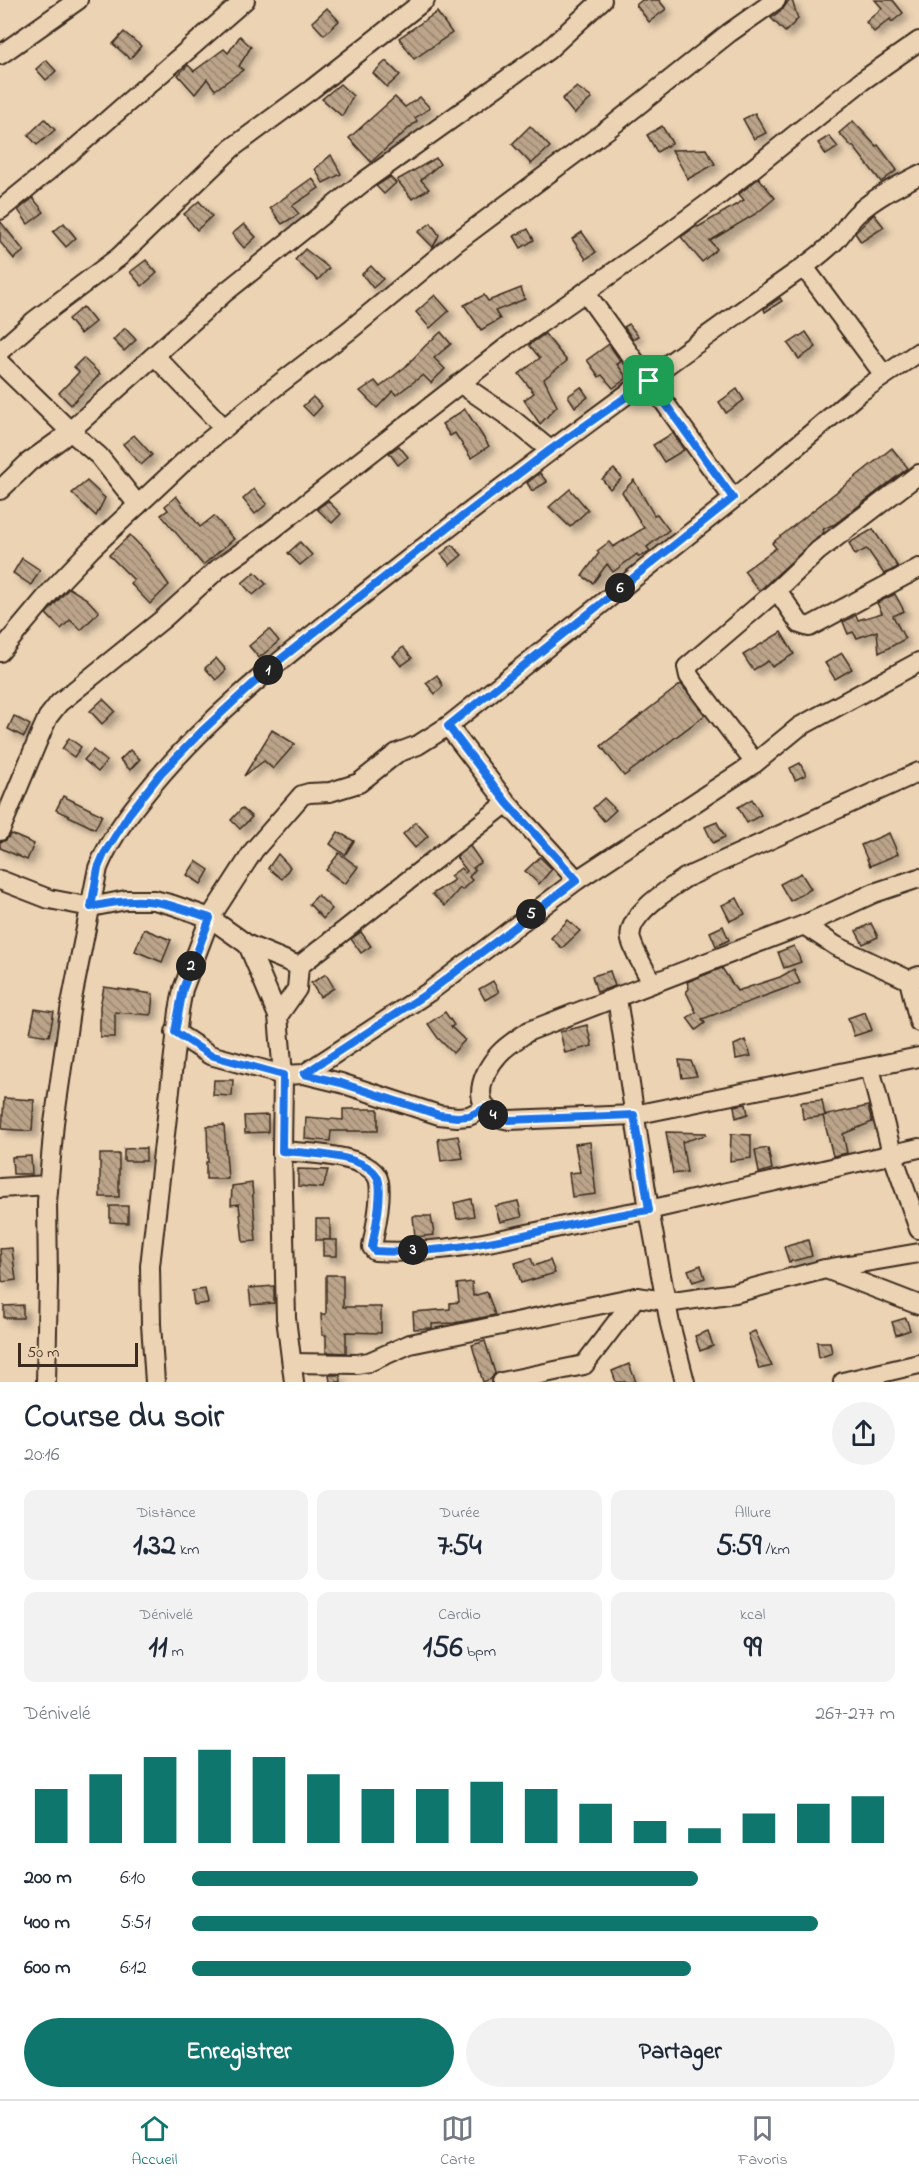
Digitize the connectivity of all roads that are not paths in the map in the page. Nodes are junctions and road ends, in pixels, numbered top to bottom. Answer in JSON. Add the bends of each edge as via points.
{"nodes":[{"id":1,"x":78,"y":0,"type":"edge"},
{"id":2,"x":245,"y":0,"type":"edge"},
{"id":3,"x":426,"y":0,"type":"edge"},
{"id":4,"x":603,"y":0,"type":"edge"},
{"id":5,"x":776,"y":0,"type":"edge"},
{"id":6,"x":919,"y":40,"type":"edge"},
{"id":7,"x":0,"y":55,"type":"edge"},
{"id":8,"x":919,"y":175,"type":"edge"},
{"id":9,"x":0,"y":210,"type":"edge"},
{"id":10,"x":804,"y":267,"type":"junction"},
{"id":11,"x":585,"y":292,"type":"junction"},
{"id":12,"x":0,"y":351,"type":"edge"},
{"id":13,"x":919,"y":352,"type":"edge"},
{"id":14,"x":155,"y":356,"type":"junction"},
{"id":15,"x":0,"y":363,"type":"edge"},
{"id":16,"x":884,"y":375,"type":"junction"},
{"id":17,"x":649,"y":381,"type":"junction"},
{"id":18,"x":461,"y":384,"type":"junction"},
{"id":19,"x":224,"y":428,"type":"junction"},
{"id":20,"x":70,"y":432,"type":"junction"},
{"id":21,"x":550,"y":450,"type":"junction"},
{"id":22,"x":919,"y":474,"type":"edge"},
{"id":23,"x":0,"y":490,"type":"edge"},
{"id":24,"x":733,"y":498,"type":"junction"},
{"id":25,"x":138,"y":505,"type":"junction"},
{"id":26,"x":919,"y":568,"type":"edge"},
{"id":27,"x":777,"y":590,"type":"junction"},
{"id":28,"x":0,"y":652,"type":"edge"},
{"id":29,"x":919,"y":662,"type":"edge"},
{"id":30,"x":448,"y":726,"type":"junction"},
{"id":31,"x":755,"y":763,"type":"junction"},
{"id":32,"x":919,"y":772,"type":"edge"},
{"id":33,"x":507,"y":803,"type":"junction"},
{"id":34,"x":0,"y":831,"type":"edge"},
{"id":35,"x":919,"y":878,"type":"edge"},
{"id":36,"x":0,"y":880,"type":"edge"},
{"id":37,"x":577,"y":880,"type":"junction"},
{"id":38,"x":91,"y":907,"type":"junction"},
{"id":39,"x":210,"y":918,"type":"junction"},
{"id":40,"x":804,"y":925,"type":"junction"},
{"id":41,"x":248,"y":945,"type":"junction"},
{"id":42,"x":299,"y":966,"type":"junction"},
{"id":43,"x":914,"y":978,"type":"edge"},
{"id":44,"x":652,"y":983,"type":"junction"},
{"id":45,"x":617,"y":998,"type":"junction"},
{"id":46,"x":278,"y":1016,"type":"junction"},
{"id":47,"x":919,"y":1022,"type":"edge"},
{"id":48,"x":175,"y":1032,"type":"junction"},
{"id":49,"x":919,"y":1056,"type":"edge"},
{"id":50,"x":870,"y":1068,"type":"junction"},
{"id":51,"x":304,"y":1074,"type":"junction"},
{"id":52,"x":283,"y":1075,"type":"junction"},
{"id":53,"x":485,"y":1108,"type":"junction"},
{"id":54,"x":634,"y":1115,"type":"junction"},
{"id":55,"x":919,"y":1148,"type":"edge"},
{"id":56,"x":282,"y":1151,"type":"junction"},
{"id":57,"x":892,"y":1153,"type":"junction"},
{"id":58,"x":48,"y":1185,"type":"junction"},
{"id":59,"x":0,"y":1188,"type":"edge"},
{"id":60,"x":649,"y":1210,"type":"junction"},
{"id":61,"x":919,"y":1229,"type":"edge"},
{"id":62,"x":919,"y":1253,"type":"edge"},
{"id":63,"x":825,"y":1269,"type":"junction"},
{"id":64,"x":636,"y":1297,"type":"junction"},
{"id":65,"x":666,"y":1302,"type":"junction"},
{"id":66,"x":919,"y":1305,"type":"edge"},
{"id":67,"x":292,"y":1363,"type":"junction"},
{"id":68,"x":919,"y":1364,"type":"edge"},
{"id":69,"x":584,"y":1365,"type":"junction"},
{"id":70,"x":46,"y":1382,"type":"edge"},
{"id":71,"x":155,"y":1382,"type":"edge"},
{"id":72,"x":294,"y":1382,"type":"edge"},
{"id":73,"x":502,"y":1382,"type":"edge"},
{"id":74,"x":575,"y":1382,"type":"edge"},
{"id":75,"x":685,"y":1382,"type":"edge"},
{"id":76,"x":843,"y":1382,"type":"edge"}],
"edges":[{"from":1,"to":7,"type":"street"},
{"from":2,"to":9,"type":"street"},
{"from":3,"to":12,"type":"street","via":[[232,148],[119,256]]},
{"from":4,"to":14,"type":"street","via":[[548,50],[366,180],[224,294]]},
{"from":5,"to":19,"type":"street","via":[[455,243]]},
{"from":6,"to":11,"type":"street","via":[[721,194]]},
{"from":8,"to":10,"type":"street","via":[[867,206],[835,242]]},
{"from":10,"to":16,"type":"street"},
{"from":10,"to":17,"type":"street"},
{"from":11,"to":17,"type":"street"},
{"from":11,"to":18,"type":"street"},
{"from":13,"to":16,"type":"street"},
{"from":14,"to":19,"type":"street"},
{"from":14,"to":20,"type":"street"},
{"from":15,"to":20,"type":"street"},
{"from":16,"to":24,"type":"street"},
{"from":17,"to":21,"type":"street"},
{"from":17,"to":24,"type":"street"},
{"from":18,"to":21,"type":"street"},
{"from":18,"to":34,"type":"street","via":[[219,568],[59,704],[48,717]]},
{"from":19,"to":25,"type":"street"},
{"from":20,"to":23,"type":"street","via":[[29,462]]},
{"from":20,"to":25,"type":"street","via":[[99,456]]},
{"from":21,"to":38,"type":"street","via":[[272,666],[202,731],[161,773],[129,814],[104,854]]},
{"from":22,"to":27,"type":"street","via":[[818,551]]},
{"from":24,"to":30,"type":"street"},
{"from":25,"to":28,"type":"street","via":[[52,590]]},
{"from":26,"to":27,"type":"street","via":[[809,627],[800,624]]},
{"from":27,"to":31,"type":"street","via":[[687,668],[689,676]]},
{"from":29,"to":31,"type":"street","via":[[799,728]]},
{"from":30,"to":33,"type":"street"},
{"from":30,"to":39,"type":"street","via":[[397,753],[359,783],[330,792],[309,793],[296,800],[254,850]]},
{"from":31,"to":37,"type":"street"},
{"from":32,"to":44,"type":"street","via":[[685,878],[666,892],[634,921],[630,932]]},
{"from":33,"to":37,"type":"street"},
{"from":33,"to":42,"type":"street"},
{"from":35,"to":40,"type":"street","via":[[874,893]]},
{"from":36,"to":38,"type":"street","via":[[49,899]]},
{"from":37,"to":51,"type":"street","via":[[429,992]]},
{"from":38,"to":39,"type":"street","via":[[126,900],[154,900]]},
{"from":38,"to":58,"type":"street","via":[[71,1004]]},
{"from":39,"to":41,"type":"street"},
{"from":39,"to":48,"type":"street","via":[[183,989]]},
{"from":40,"to":43,"type":"street","via":[[836,946]]},
{"from":40,"to":44,"type":"street"},
{"from":41,"to":42,"type":"street"},
{"from":41,"to":46,"type":"street"},
{"from":42,"to":46,"type":"street","via":[[297,989]]},
{"from":43,"to":47,"type":"street"},
{"from":44,"to":45,"type":"street"},
{"from":45,"to":53,"type":"street","via":[[542,1024],[500,1053],[485,1074],[481,1094]]},
{"from":45,"to":54,"type":"street"},
{"from":46,"to":52,"type":"street"},
{"from":48,"to":52,"type":"street","via":[[210,1055]]},
{"from":48,"to":71,"type":"street","via":[[150,1266]]},
{"from":49,"to":50,"type":"street"},
{"from":50,"to":54,"type":"street"},
{"from":50,"to":57,"type":"street"},
{"from":51,"to":52,"type":"street"},
{"from":51,"to":53,"type":"street","via":[[439,1115],[469,1116]]},
{"from":52,"to":56,"type":"street"},
{"from":53,"to":54,"type":"street","via":[[493,1116],[509,1120]]},
{"from":54,"to":60,"type":"street"},
{"from":55,"to":57,"type":"street"},
{"from":56,"to":60,"type":"street","via":[[333,1156],[373,1169],[380,1183],[372,1247],[375,1251],[470,1245]]},
{"from":56,"to":67,"type":"street","via":[[286,1318]]},
{"from":57,"to":60,"type":"street"},
{"from":57,"to":61,"type":"street"},
{"from":58,"to":59,"type":"street"},
{"from":58,"to":70,"type":"street"},
{"from":60,"to":65,"type":"street"},
{"from":62,"to":63,"type":"street"},
{"from":63,"to":65,"type":"street","via":[[735,1293]]},
{"from":63,"to":66,"type":"street"},
{"from":64,"to":65,"type":"street"},
{"from":64,"to":67,"type":"street","via":[[410,1344],[369,1362]]},
{"from":64,"to":69,"type":"street"},
{"from":65,"to":75,"type":"street"},
{"from":67,"to":72,"type":"street"},
{"from":68,"to":76,"type":"street"},
{"from":69,"to":73,"type":"street"},
{"from":69,"to":74,"type":"street"}]}
